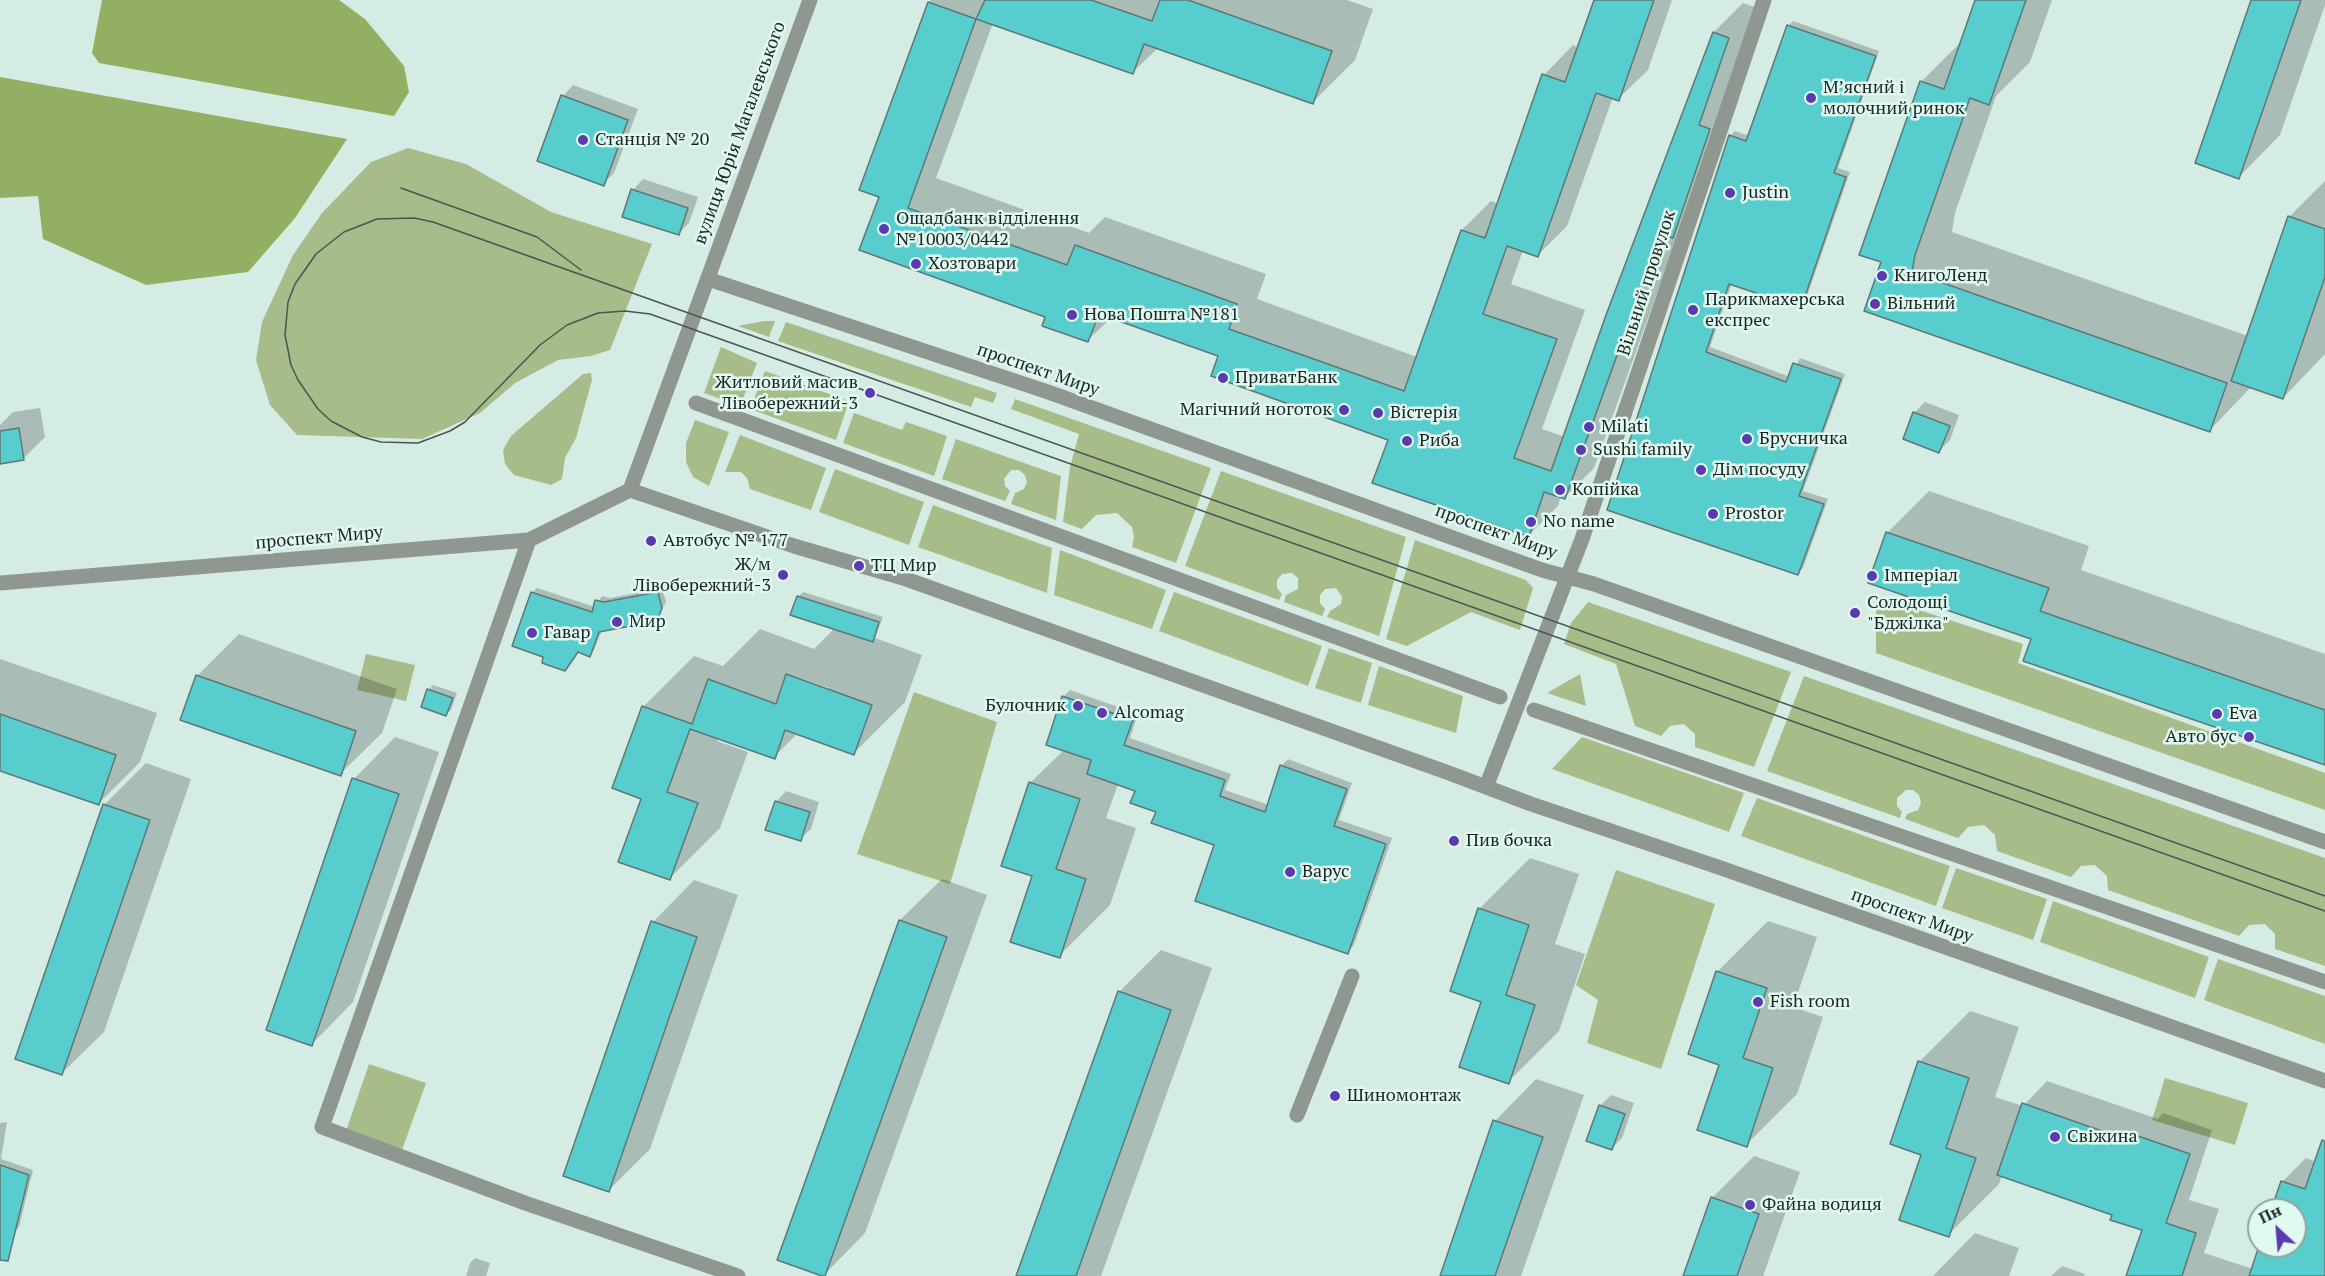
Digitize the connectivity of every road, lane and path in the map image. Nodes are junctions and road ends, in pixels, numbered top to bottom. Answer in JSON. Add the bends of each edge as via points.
{"nodes":[{"id":1,"x":810,"y":0,"type":"edge"},
{"id":2,"x":1764,"y":0,"type":"edge"},
{"id":3,"x":708,"y":279,"type":"junction"},
{"id":4,"x":696,"y":403,"type":"dead end"},
{"id":5,"x":630,"y":490,"type":"junction"},
{"id":6,"x":529,"y":540,"type":"junction"},
{"id":7,"x":1566,"y":577,"type":"junction"},
{"id":8,"x":0,"y":583,"type":"edge"},
{"id":9,"x":1500,"y":697,"type":"dead end"},
{"id":10,"x":1534,"y":710,"type":"dead end"},
{"id":11,"x":1486,"y":787,"type":"junction"},
{"id":12,"x":2325,"y":842,"type":"edge"},
{"id":13,"x":1352,"y":976,"type":"dead end"},
{"id":14,"x":2325,"y":982,"type":"edge"},
{"id":15,"x":2325,"y":1081,"type":"edge"},
{"id":16,"x":1297,"y":1115,"type":"dead end"},
{"id":17,"x":738,"y":1276,"type":"edge"}],
"edges":[{"from":1,"to":3,"type":"street","name":"вулиця Юрія Магалевського"},
{"from":2,"to":7,"type":"street","name":"Вільний провулок"},
{"from":3,"to":5,"type":"street"},
{"from":3,"to":7,"type":"street","name":"проспект Миру","via":[[1059,396]]},
{"from":4,"to":9,"type":"street"},
{"from":5,"to":6,"type":"street","name":"проспект Миру"},
{"from":5,"to":11,"type":"street","name":"проспект Миру","via":[[903,578]]},
{"from":6,"to":8,"type":"street","name":"проспект Миру"},
{"from":6,"to":17,"type":"street","via":[[322,1127],[525,1203]]},
{"from":7,"to":11,"type":"street","name":"проспект Миру"},
{"from":7,"to":12,"type":"street","name":"проспект Миру"},
{"from":10,"to":14,"type":"street"},
{"from":11,"to":15,"type":"street","name":"проспект Миру"},
{"from":13,"to":16,"type":"street"}]}
